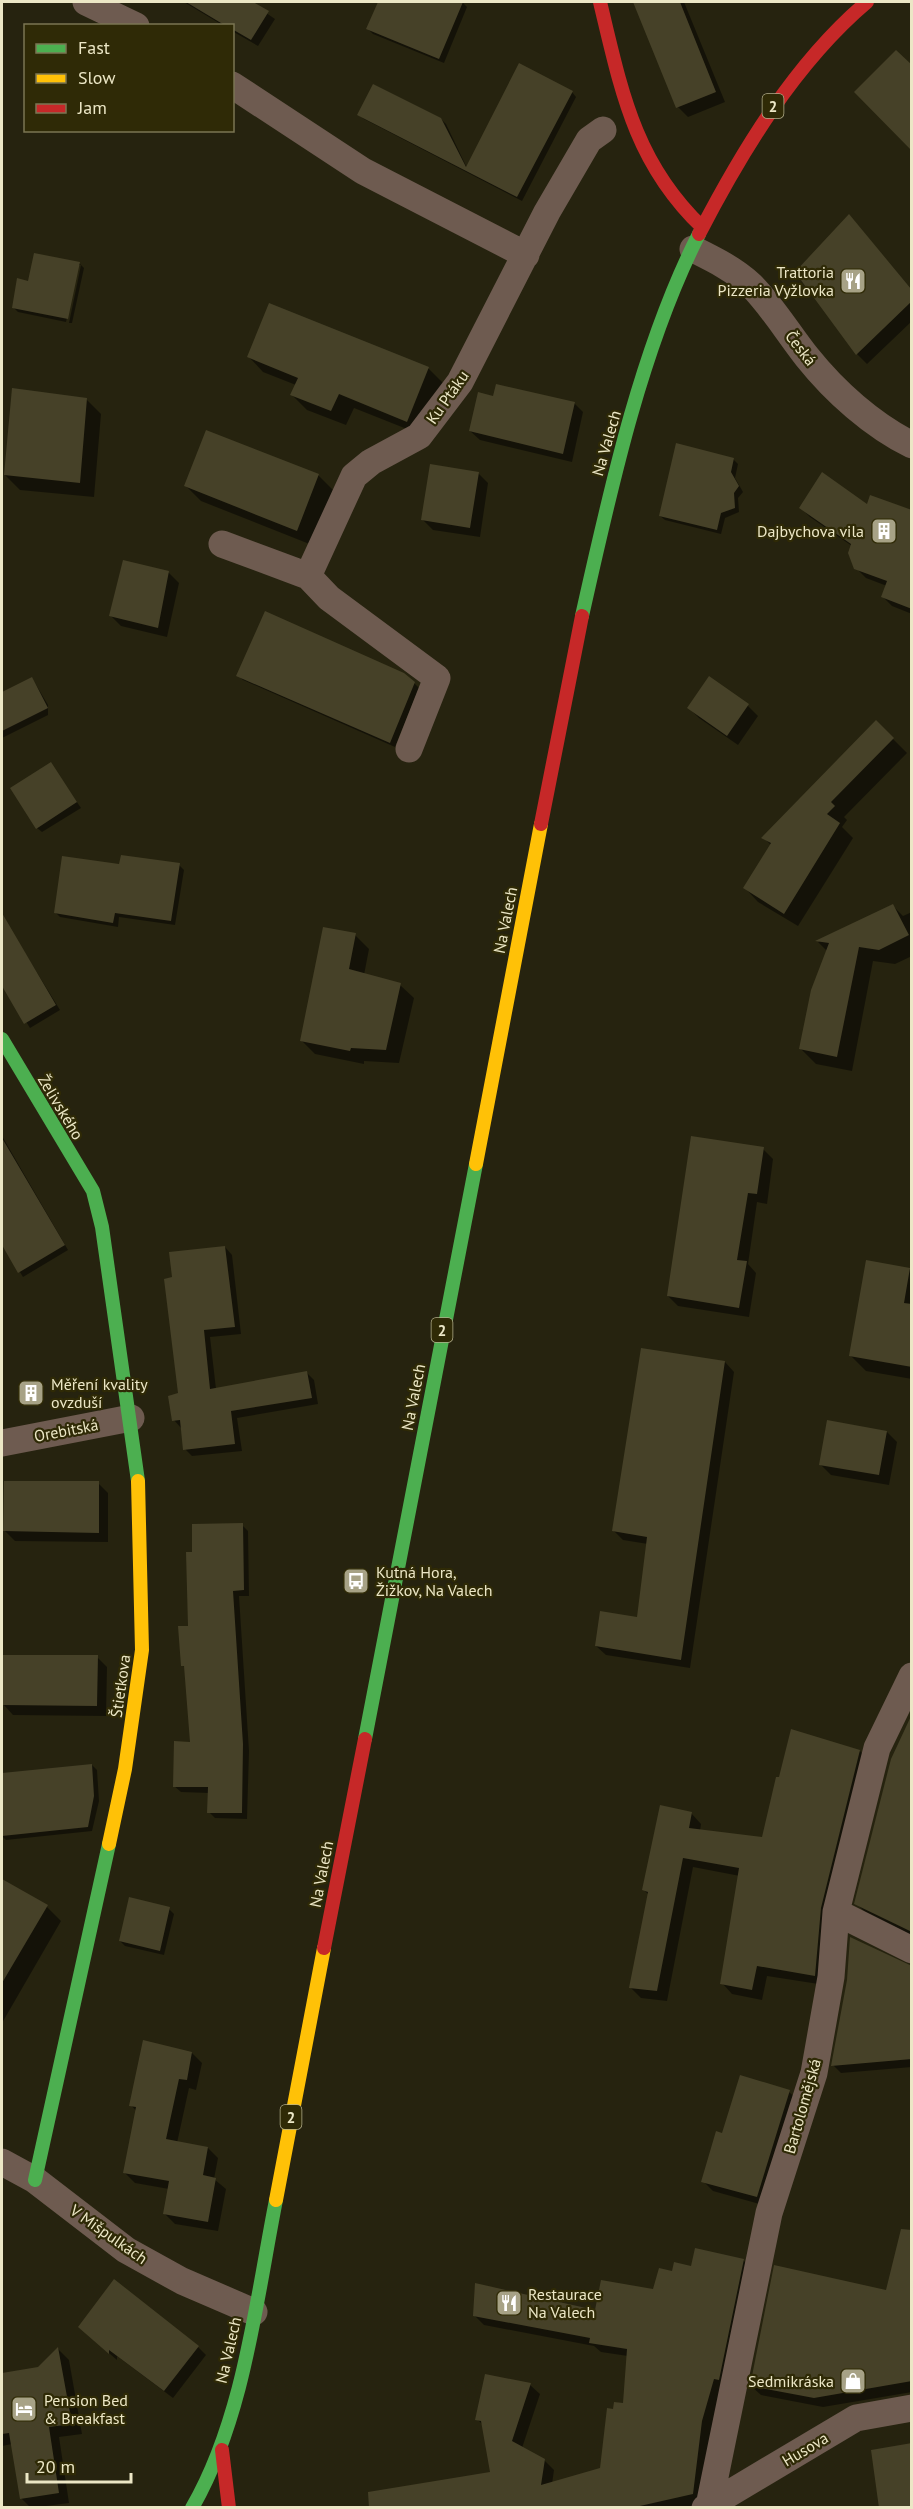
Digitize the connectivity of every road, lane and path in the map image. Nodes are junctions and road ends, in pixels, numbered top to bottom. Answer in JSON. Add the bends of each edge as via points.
{"nodes":[{"id":1,"x":86,"y":2,"type":"edge"},
{"id":2,"x":600,"y":2,"type":"edge"},
{"id":3,"x":867,"y":2,"type":"edge"},
{"id":4,"x":132,"y":24,"type":"edge"},
{"id":5,"x":234,"y":86,"type":"edge"},
{"id":6,"x":603,"y":130,"type":"dead end"},
{"id":7,"x":697,"y":238,"type":"junction"},
{"id":8,"x":526,"y":255,"type":"junction"},
{"id":9,"x":912,"y":445,"type":"edge"},
{"id":10,"x":222,"y":544,"type":"dead end"},
{"id":11,"x":308,"y":576,"type":"junction"},
{"id":12,"x":409,"y":748,"type":"dead end"},
{"id":13,"x":2,"y":1039,"type":"edge"},
{"id":14,"x":93,"y":1191,"type":"joint"},
{"id":15,"x":131,"y":1418,"type":"junction"},
{"id":16,"x":2,"y":1443,"type":"edge"},
{"id":17,"x":912,"y":1676,"type":"edge"},
{"id":18,"x":836,"y":1912,"type":"junction"},
{"id":19,"x":912,"y":1950,"type":"edge"},
{"id":20,"x":2,"y":2162,"type":"edge"},
{"id":21,"x":35,"y":2180,"type":"junction"},
{"id":22,"x":254,"y":2312,"type":"junction"},
{"id":23,"x":912,"y":2409,"type":"edge"},
{"id":24,"x":221,"y":2445,"type":"junction"},
{"id":25,"x":707,"y":2507,"type":"edge"},
{"id":26,"x":192,"y":2508,"type":"edge"},
{"id":27,"x":229,"y":2508,"type":"edge"}],
"edges":[{"from":1,"to":4,"type":"street"},
{"from":2,"to":7,"type":"main road","name":"Česká","via":[[622,87],[645,147]]},
{"from":3,"to":7,"type":"main road","number":"2","via":[[775,103],[740,155]]},
{"from":5,"to":8,"type":"street","via":[[363,171]]},
{"from":6,"to":8,"type":"street","name":"Ku Ptáku","via":[[589,140]]},
{"from":7,"to":9,"type":"street","name":"Česká","via":[[762,297],[835,388],[892,435]]},
{"from":7,"to":22,"type":"main road","name":"Na Valech","number":"2","via":[[652,353],[620,453],[580,622]]},
{"from":8,"to":11,"type":"street","name":"Ku Ptáku","via":[[466,372],[419,436],[371,462],[354,476]]},
{"from":10,"to":11,"type":"street"},
{"from":11,"to":12,"type":"street","via":[[329,598],[437,678]]},
{"from":13,"to":14,"type":"main road","name":"Želivského"},
{"from":14,"to":15,"type":"main road","name":"Štietkova"},
{"from":15,"to":16,"type":"street","name":"Orebitská"},
{"from":15,"to":21,"type":"main road","name":"Štietkova","via":[[138,1467],[142,1650],[125,1769]]},
{"from":17,"to":18,"type":"street","name":"Bartolomějská","via":[[877,1748]]},
{"from":18,"to":19,"type":"street"},
{"from":18,"to":25,"type":"street","name":"Bartolomějská","via":[[831,1977],[814,2073],[769,2213]]},
{"from":20,"to":21,"type":"street","name":"V Mišpulkách"},
{"from":21,"to":22,"type":"street","name":"V Mišpulkách","via":[[126,2250],[182,2281]]},
{"from":22,"to":24,"type":"main road","name":"Na Valech","number":"2"},
{"from":23,"to":25,"type":"street","name":"Husova","via":[[856,2418]]},
{"from":24,"to":26,"type":"main road","name":"Na Valech","number":"2"},
{"from":24,"to":27,"type":"main road"}]}
